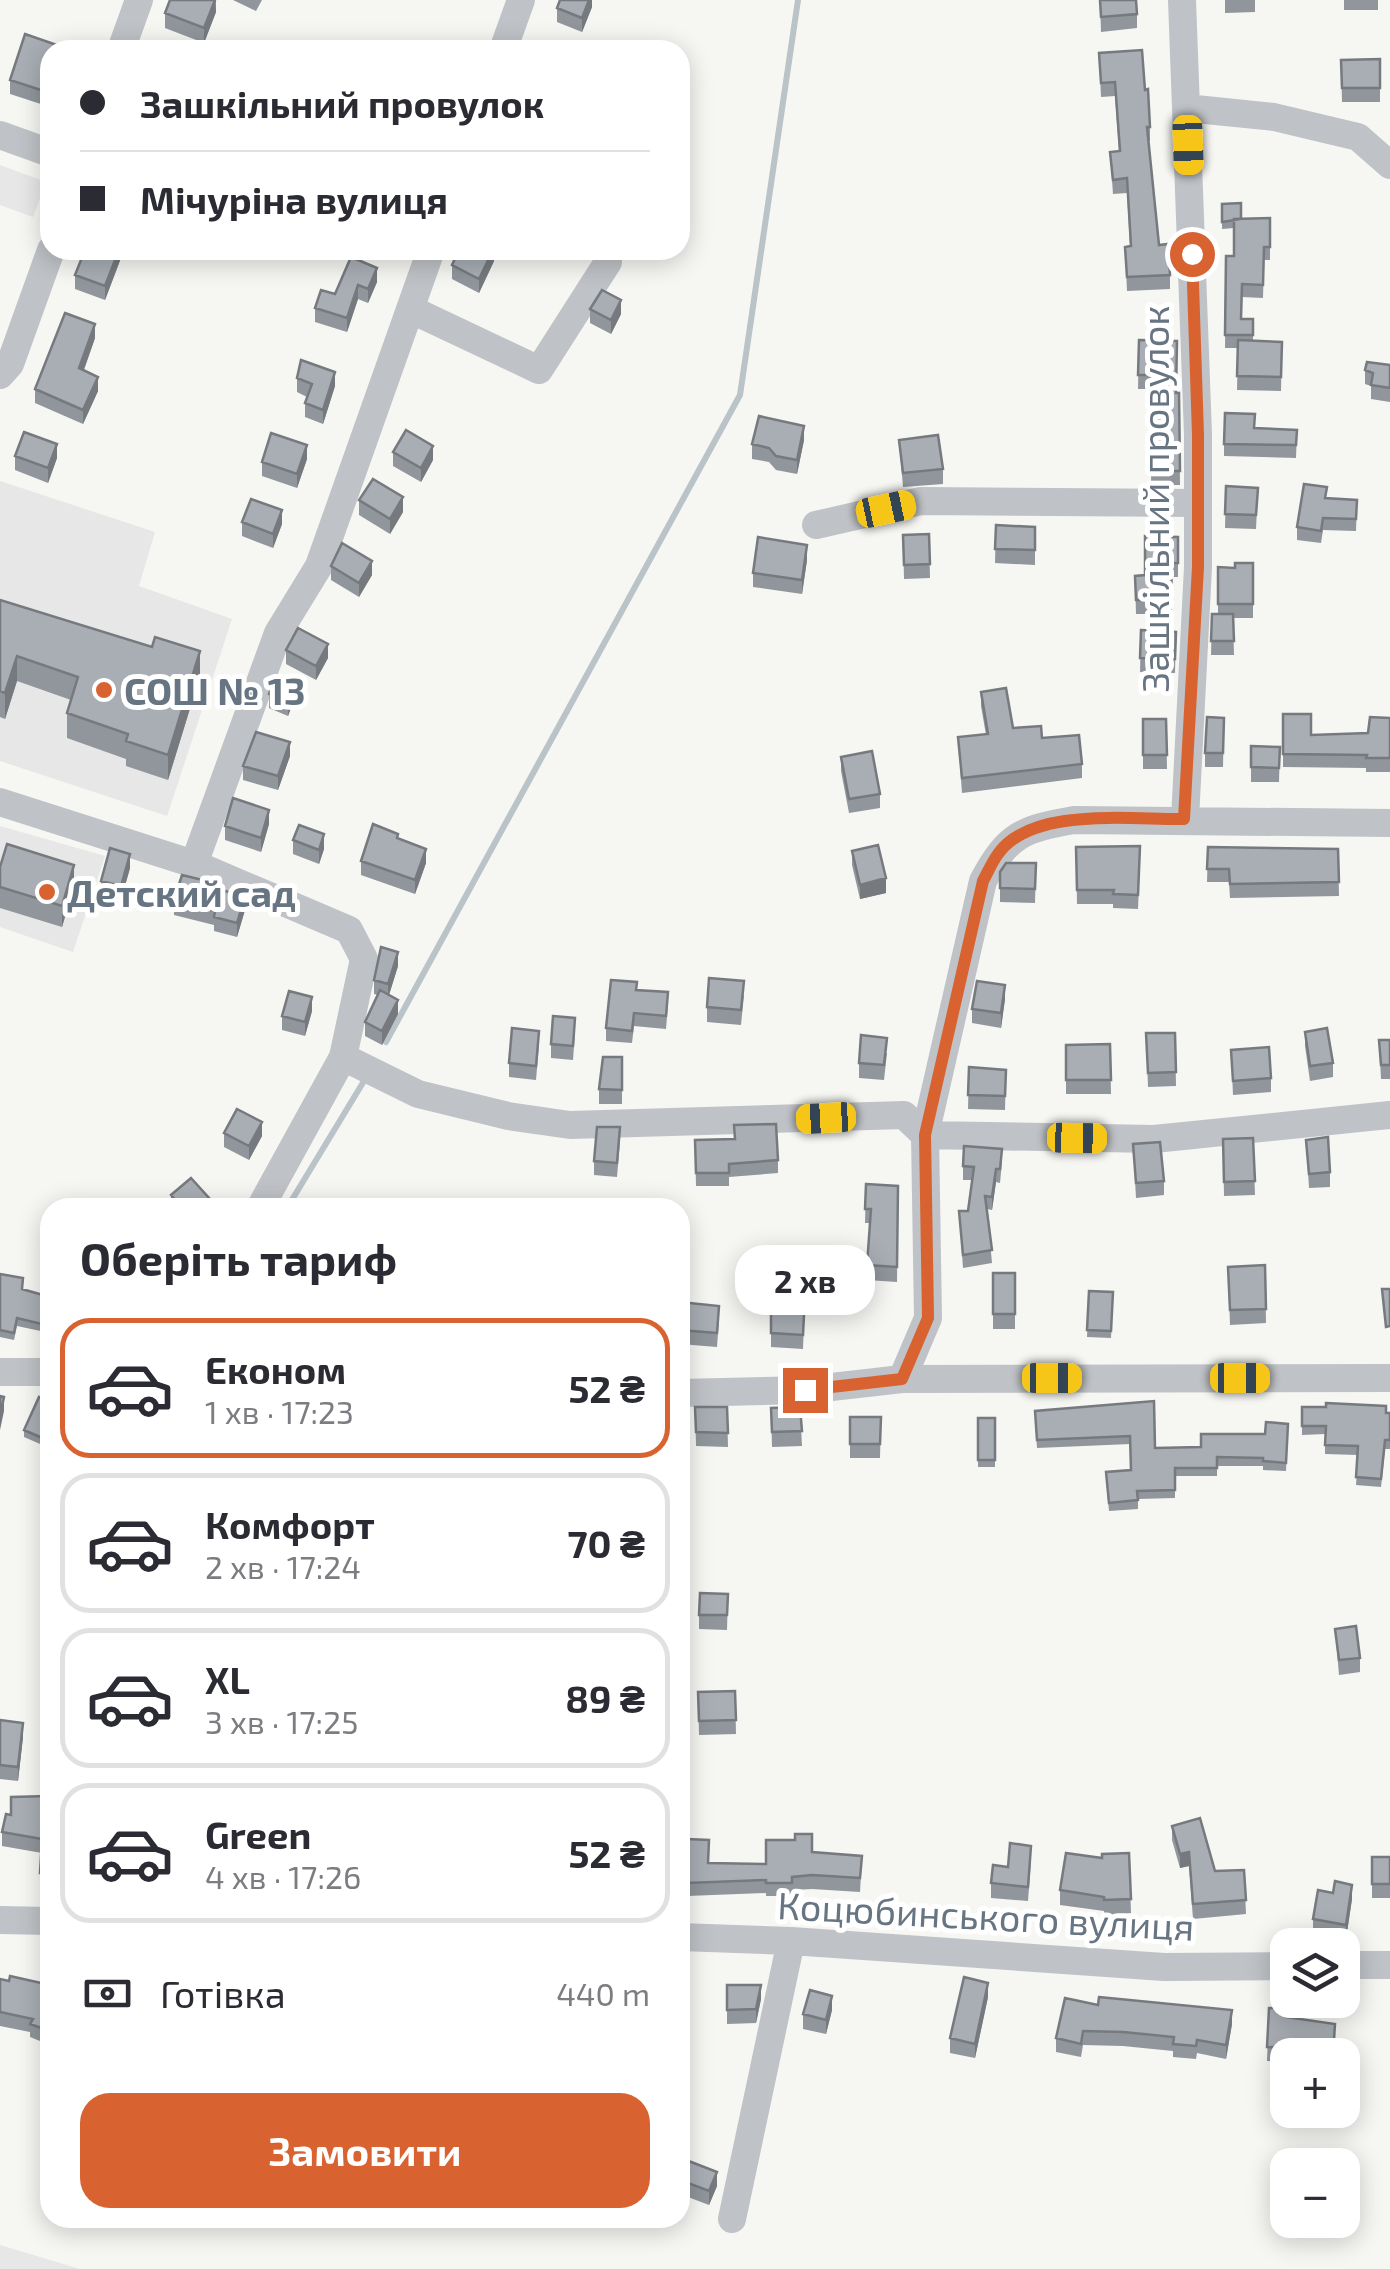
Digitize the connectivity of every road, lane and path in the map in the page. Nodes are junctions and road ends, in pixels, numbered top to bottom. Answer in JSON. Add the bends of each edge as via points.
{"nodes":[{"id":1,"x":139,"y":0,"type":"edge"},
{"id":2,"x":521,"y":0,"type":"edge"},
{"id":3,"x":1182,"y":0,"type":"edge"},
{"id":4,"x":125,"y":40,"type":"edge"},
{"id":5,"x":507,"y":40,"type":"edge"},
{"id":6,"x":1186,"y":108,"type":"junction"},
{"id":7,"x":0,"y":135,"type":"edge"},
{"id":8,"x":40,"y":149,"type":"edge"},
{"id":9,"x":1390,"y":165,"type":"edge"},
{"id":10,"x":47,"y":260,"type":"edge"},
{"id":11,"x":428,"y":260,"type":"edge"},
{"id":12,"x":608,"y":262,"type":"dead end"},
{"id":13,"x":410,"y":309,"type":"junction"},
{"id":14,"x":0,"y":375,"type":"edge"},
{"id":15,"x":1196,"y":503,"type":"junction"},
{"id":16,"x":816,"y":525,"type":"dead end"},
{"id":17,"x":0,"y":802,"type":"edge"},
{"id":18,"x":1184,"y":819,"type":"junction"},
{"id":19,"x":1390,"y":823,"type":"edge"},
{"id":20,"x":194,"y":864,"type":"junction"},
{"id":21,"x":343,"y":1056,"type":"junction"},
{"id":22,"x":1390,"y":1115,"type":"edge"},
{"id":23,"x":925,"y":1135,"type":"junction"},
{"id":24,"x":265,"y":1198,"type":"edge"},
{"id":25,"x":0,"y":1372,"type":"edge"},
{"id":26,"x":40,"y":1372,"type":"edge"},
{"id":27,"x":1390,"y":1378,"type":"edge"},
{"id":28,"x":902,"y":1379,"type":"junction"},
{"id":29,"x":690,"y":1394,"type":"edge"},
{"id":30,"x":0,"y":1920,"type":"edge"},
{"id":31,"x":40,"y":1921,"type":"edge"},
{"id":32,"x":690,"y":1937,"type":"edge"},
{"id":33,"x":792,"y":1941,"type":"junction"},
{"id":34,"x":1360,"y":1965,"type":"edge"},
{"id":35,"x":1390,"y":1965,"type":"edge"},
{"id":36,"x":1270,"y":1966,"type":"edge"},
{"id":37,"x":732,"y":2219,"type":"dead end"}],
"edges":[{"from":1,"to":4,"type":"street"},
{"from":2,"to":5,"type":"street"},
{"from":3,"to":6,"type":"street","name":"Зашкільний провулок"},
{"from":6,"to":9,"type":"street","via":[[1274,117],[1358,137]]},
{"from":6,"to":15,"type":"street","name":"Зашкільний провулок"},
{"from":7,"to":8,"type":"street"},
{"from":10,"to":14,"type":"street","via":[[10,364]]},
{"from":11,"to":13,"type":"street"},
{"from":12,"to":13,"type":"street","via":[[539,370]]},
{"from":13,"to":20,"type":"street","via":[[319,566],[278,633]]},
{"from":15,"to":16,"type":"street","via":[[922,502]]},
{"from":15,"to":18,"type":"street","name":"Зашкільний провулок"},
{"from":17,"to":20,"type":"street"},
{"from":18,"to":19,"type":"street"},
{"from":18,"to":23,"type":"street","via":[[1032,827],[1000,851],[983,881]]},
{"from":20,"to":21,"type":"street","via":[[349,930],[364,959]]},
{"from":21,"to":23,"type":"street","via":[[418,1094],[570,1125],[904,1115]]},
{"from":21,"to":24,"type":"street"},
{"from":22,"to":23,"type":"street","via":[[1154,1138]]},
{"from":23,"to":28,"type":"street","via":[[928,1318]]},
{"from":25,"to":26,"type":"street"},
{"from":27,"to":28,"type":"street"},
{"from":28,"to":29,"type":"street"},
{"from":30,"to":31,"type":"street"},
{"from":32,"to":33,"type":"street","name":"Коцюбинського вулиця"},
{"from":33,"to":36,"type":"street","name":"Коцюбинського вулиця","via":[[1164,1967]]},
{"from":33,"to":37,"type":"street"},
{"from":34,"to":35,"type":"street"}]}
